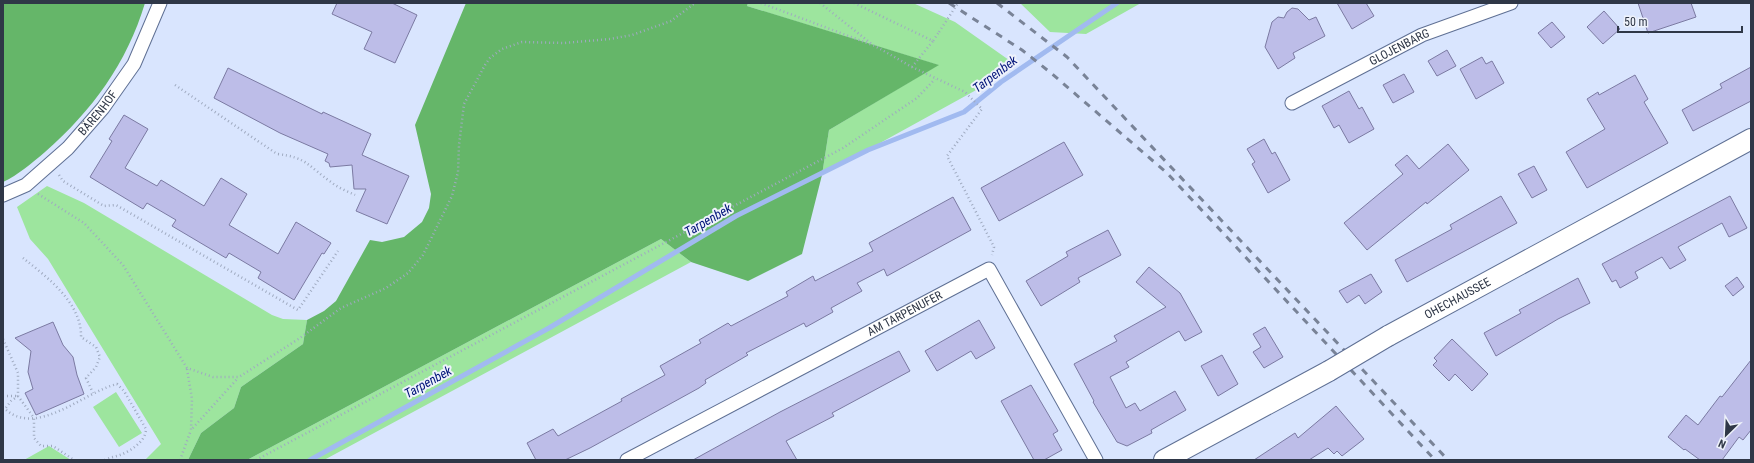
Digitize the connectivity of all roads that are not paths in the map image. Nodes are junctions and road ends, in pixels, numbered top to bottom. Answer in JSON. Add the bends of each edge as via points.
{"nodes":[{"id":1,"x":160,"y":3,"type":"edge"},
{"id":2,"x":1511,"y":3,"type":"edge"},
{"id":3,"x":1292,"y":103,"type":"dead end"},
{"id":4,"x":1751,"y":139,"type":"edge"},
{"id":5,"x":3,"y":195,"type":"edge"},
{"id":6,"x":627,"y":460,"type":"edge"},
{"id":7,"x":1096,"y":460,"type":"edge"},
{"id":8,"x":1164,"y":460,"type":"edge"}],
"edges":[{"from":1,"to":5,"type":"street","name":"BÄRENHOF","via":[[134,64],[124,80],[68,148],[26,185]]},
{"from":2,"to":3,"type":"street","name":"GLOJENBARG","via":[[1422,35]]},
{"from":4,"to":8,"type":"main road","name":"OHECHAUSSEE","bridge":true},
{"from":6,"to":7,"type":"street","name":"AM TARPENUFER","via":[[989,269]]}]}
